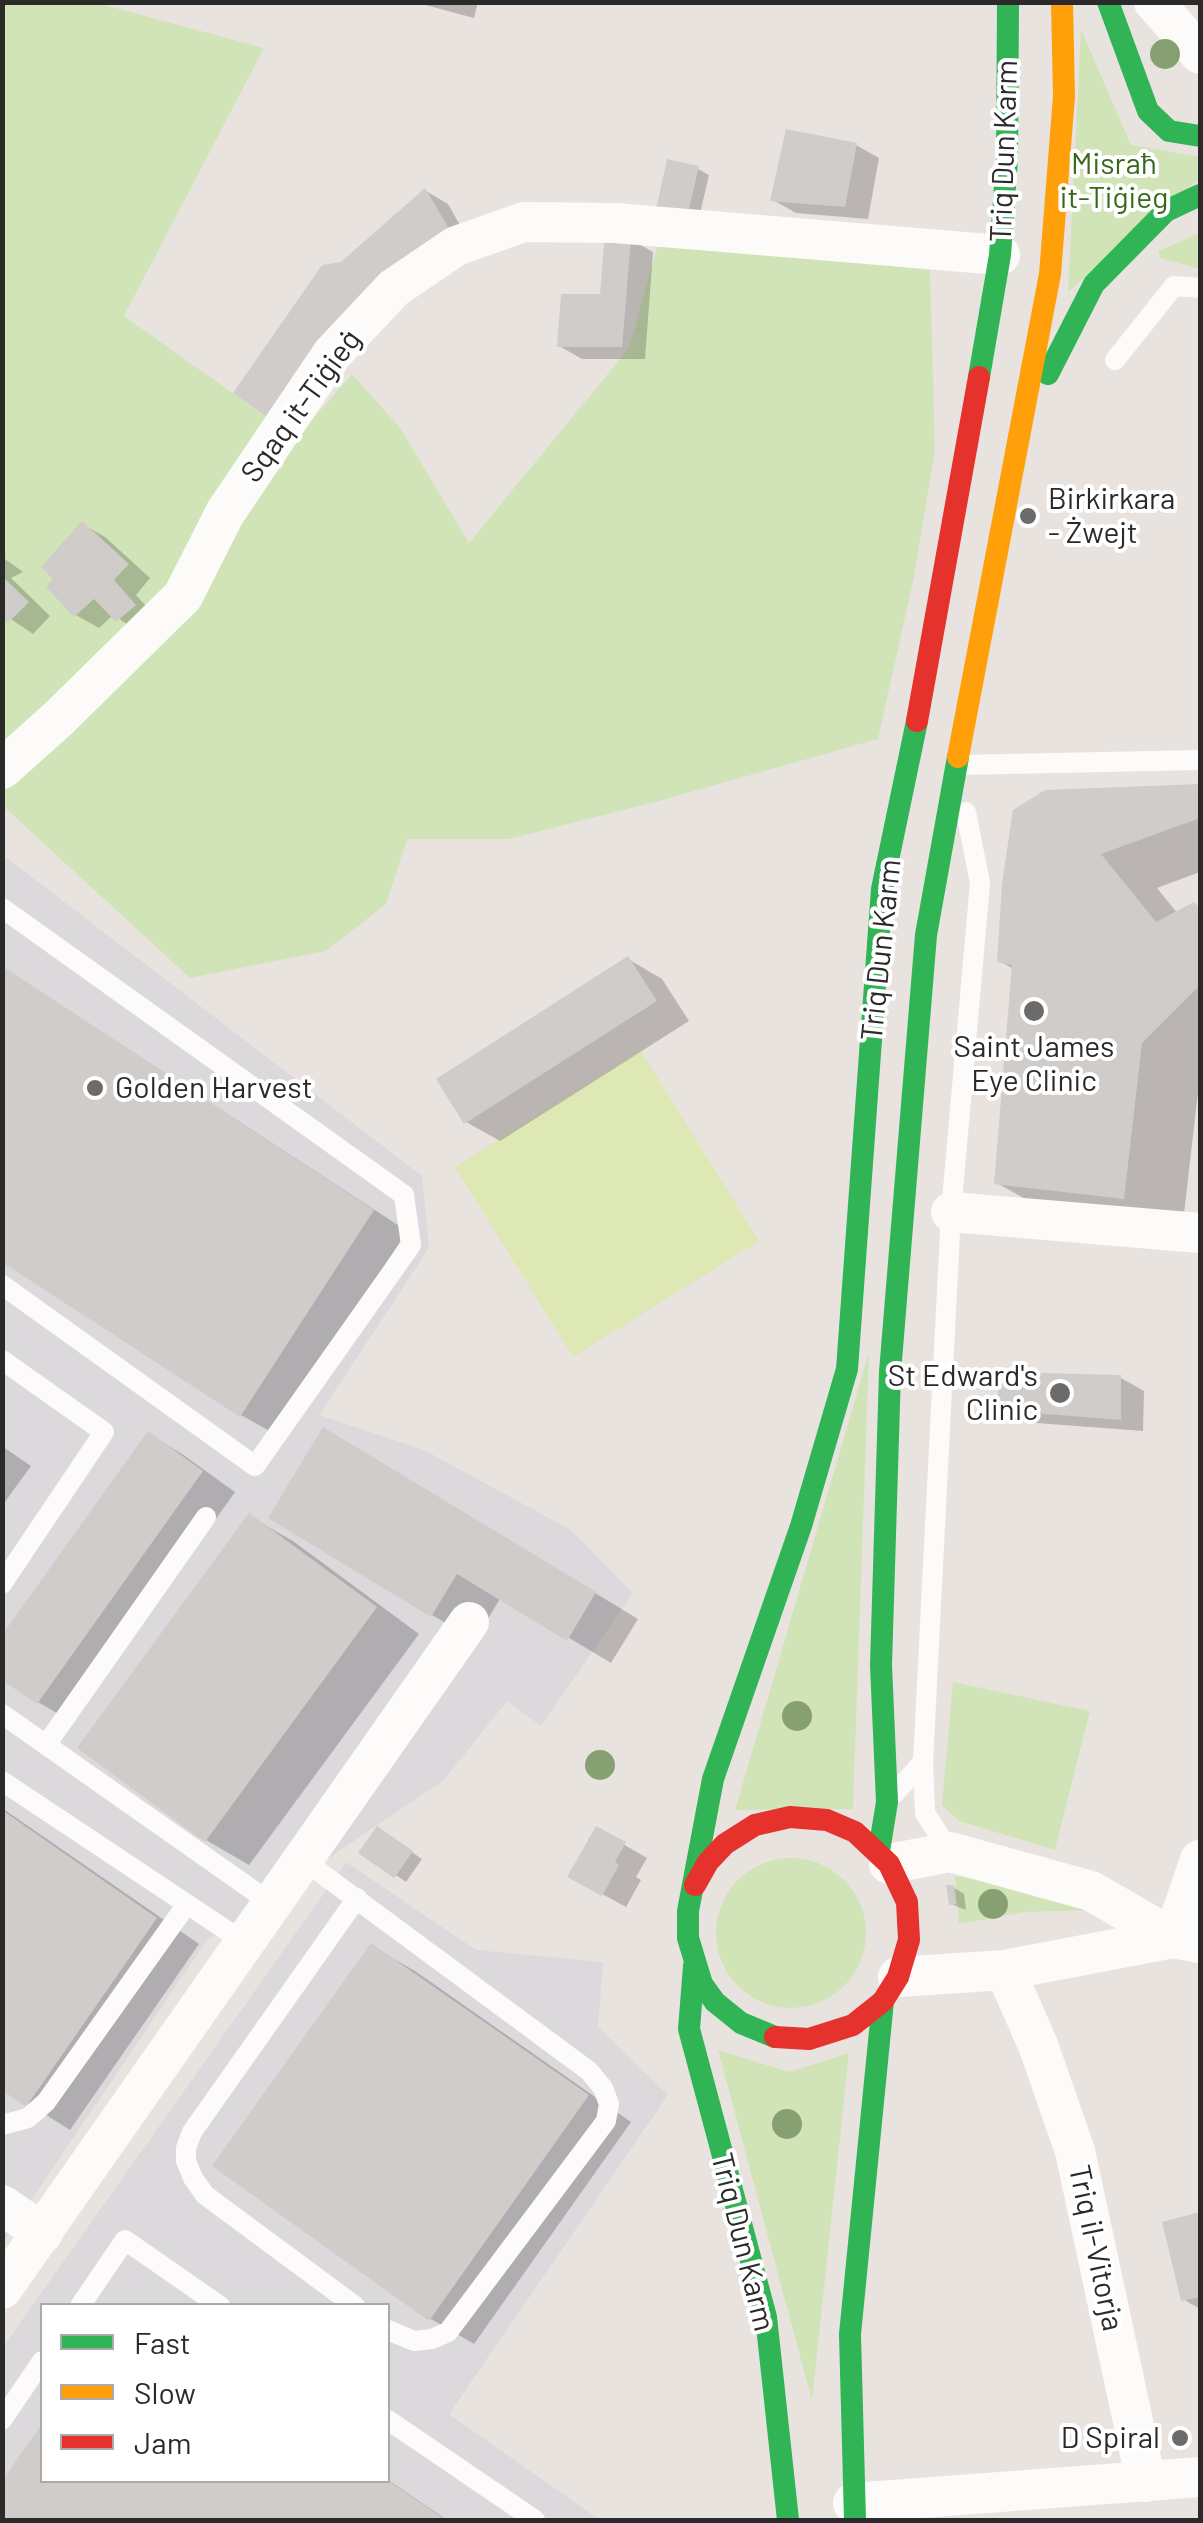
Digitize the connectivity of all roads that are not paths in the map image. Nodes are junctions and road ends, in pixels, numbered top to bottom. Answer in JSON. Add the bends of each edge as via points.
{"nodes":[{"id":1,"x":1008,"y":2,"type":"edge"},
{"id":2,"x":1062,"y":2,"type":"edge"},
{"id":3,"x":1108,"y":2,"type":"edge"},
{"id":4,"x":1154,"y":2,"type":"edge"},
{"id":5,"x":1200,"y":54,"type":"edge"},
{"id":6,"x":1200,"y":136,"type":"edge"},
{"id":7,"x":1200,"y":195,"type":"edge"},
{"id":8,"x":1000,"y":255,"type":"junction"},
{"id":9,"x":1200,"y":288,"type":"edge"},
{"id":10,"x":1115,"y":360,"type":"dead end"},
{"id":11,"x":1018,"y":434,"type":"junction"},
{"id":12,"x":1200,"y":760,"type":"edge"},
{"id":13,"x":956,"y":766,"type":"junction"},
{"id":14,"x":2,"y":769,"type":"edge"},
{"id":15,"x":2,"y":908,"type":"edge"},
{"id":16,"x":951,"y":1212,"type":"junction"},
{"id":17,"x":1200,"y":1234,"type":"edge"},
{"id":18,"x":2,"y":1285,"type":"edge"},
{"id":19,"x":2,"y":1360,"type":"edge"},
{"id":20,"x":206,"y":1517,"type":"dead end"},
{"id":21,"x":2,"y":1584,"type":"edge"},
{"id":22,"x":469,"y":1622,"type":"dead end"},
{"id":23,"x":2,"y":1714,"type":"edge"},
{"id":24,"x":46,"y":1745,"type":"junction"},
{"id":25,"x":923,"y":1762,"type":"junction"},
{"id":26,"x":2,"y":1780,"type":"edge"},
{"id":27,"x":887,"y":1802,"type":"junction"},
{"id":28,"x":950,"y":1852,"type":"junction"},
{"id":29,"x":884,"y":1858,"type":"junction"},
{"id":30,"x":302,"y":1859,"type":"junction"},
{"id":31,"x":1200,"y":1860,"type":"edge"},
{"id":32,"x":695,"y":1884,"type":"junction"},
{"id":33,"x":357,"y":1898,"type":"junction"},
{"id":34,"x":271,"y":1903,"type":"junction"},
{"id":35,"x":187,"y":1904,"type":"junction"},
{"id":36,"x":1187,"y":1940,"type":"edge"},
{"id":37,"x":244,"y":1942,"type":"junction"},
{"id":38,"x":694,"y":1966,"type":"junction"},
{"id":39,"x":1005,"y":1970,"type":"junction"},
{"id":40,"x":891,"y":1989,"type":"junction"},
{"id":41,"x":2,"y":2125,"type":"edge"},
{"id":42,"x":2,"y":2205,"type":"edge"},
{"id":43,"x":42,"y":2233,"type":"junction"},
{"id":44,"x":2,"y":2289,"type":"edge"},
{"id":45,"x":82,"y":2303,"type":"edge"},
{"id":46,"x":216,"y":2303,"type":"edge"},
{"id":47,"x":351,"y":2303,"type":"edge"},
{"id":48,"x":390,"y":2331,"type":"edge"},
{"id":49,"x":40,"y":2364,"type":"edge"},
{"id":50,"x":2,"y":2420,"type":"edge"},
{"id":51,"x":390,"y":2421,"type":"edge"},
{"id":52,"x":1200,"y":2476,"type":"edge"},
{"id":53,"x":1146,"y":2482,"type":"junction"},
{"id":54,"x":896,"y":2510,"type":"edge"},
{"id":55,"x":854,"y":2512,"type":"edge"},
{"id":56,"x":535,"y":2520,"type":"edge"},
{"id":57,"x":788,"y":2520,"type":"edge"}],
"edges":[{"from":1,"to":8,"type":"highway","name":"Triq Dun Karm"},
{"from":2,"to":11,"type":"highway","name":"Triq Dun Karm","via":[[1064,96],[1050,274]]},
{"from":3,"to":6,"type":"highway","via":[[1148,112],[1170,131]]},
{"from":4,"to":5,"type":"street"},
{"from":7,"to":11,"type":"highway","via":[[1166,211],[1094,284]]},
{"from":8,"to":14,"type":"street","name":"Sqaq it-Tiġieġ","via":[[615,223],[524,222],[456,246],[394,288],[332,354],[225,513],[182,596]]},
{"from":8,"to":32,"type":"highway","name":"Triq Dun Karm","via":[[882,889],[847,1369],[801,1526],[713,1779]]},
{"from":9,"to":10,"type":"lane","via":[[1174,286]]},
{"from":11,"to":13,"type":"highway","name":"Triq Dun Karm"},
{"from":12,"to":13,"type":"lane"},
{"from":13,"to":16,"type":"lane","name":"Triq Dun Karm","via":[[980,883]]},
{"from":13,"to":27,"type":"highway","name":"Triq Dun Karm","via":[[926,934],[890,1372],[881,1664]]},
{"from":15,"to":18,"type":"lane","via":[[404,1195],[410,1245],[256,1466]]},
{"from":16,"to":17,"type":"street"},
{"from":16,"to":25,"type":"lane","name":"Triq Dun Karm"},
{"from":19,"to":21,"type":"lane","via":[[104,1432]]},
{"from":20,"to":24,"type":"lane"},
{"from":22,"to":30,"type":"street"},
{"from":23,"to":24,"type":"lane"},
{"from":24,"to":34,"type":"lane"},
{"from":25,"to":27,"type":"lane"},
{"from":25,"to":28,"type":"lane","name":"Triq Dun Karm","via":[[926,1813]]},
{"from":26,"to":35,"type":"lane"},
{"from":27,"to":29,"type":"highway","name":"Triq Dun Karm"},
{"from":28,"to":29,"type":"street"},
{"from":28,"to":36,"type":"street","via":[[1091,1891]]},
{"from":29,"to":32,"type":"highway","name":"Triq Dun Karm","via":[[855,1832],[827,1820],[790,1817],[755,1825],[725,1844]]},
{"from":29,"to":40,"type":"highway","name":"Triq Dun Karm","via":[[907,1902],[909,1940]]},
{"from":30,"to":33,"type":"lane"},
{"from":30,"to":34,"type":"street"},
{"from":31,"to":36,"type":"street"},
{"from":32,"to":38,"type":"highway","name":"Triq Dun Karm","via":[[688,1911]]},
{"from":33,"to":47,"type":"lane","via":[[186,2148],[192,2178],[206,2194]]},
{"from":33,"to":48,"type":"lane","via":[[589,2071],[609,2104],[606,2121],[448,2332],[414,2341]]},
{"from":34,"to":37,"type":"street"},
{"from":35,"to":37,"type":"lane"},
{"from":35,"to":41,"type":"lane","via":[[46,2102],[28,2118]]},
{"from":36,"to":39,"type":"street"},
{"from":37,"to":43,"type":"street"},
{"from":38,"to":40,"type":"highway","name":"Triq Dun Karm","via":[[714,2002],[741,2024],[773,2037],[832,2034],[853,2025]]},
{"from":38,"to":57,"type":"highway","name":"Triq Dun Karm","via":[[689,2030],[766,2317]]},
{"from":39,"to":40,"type":"street"},
{"from":39,"to":53,"type":"street","name":"Triq il-Vitorja","via":[[1076,2150]]},
{"from":40,"to":55,"type":"highway","name":"Triq Dun Karm","via":[[850,2334]]},
{"from":42,"to":43,"type":"street"},
{"from":43,"to":44,"type":"street"},
{"from":45,"to":46,"type":"lane","via":[[125,2240]]},
{"from":49,"to":50,"type":"lane"},
{"from":51,"to":56,"type":"lane"},
{"from":52,"to":53,"type":"street"},
{"from":53,"to":54,"type":"street"},
{"from":54,"to":55,"type":"street"}]}
